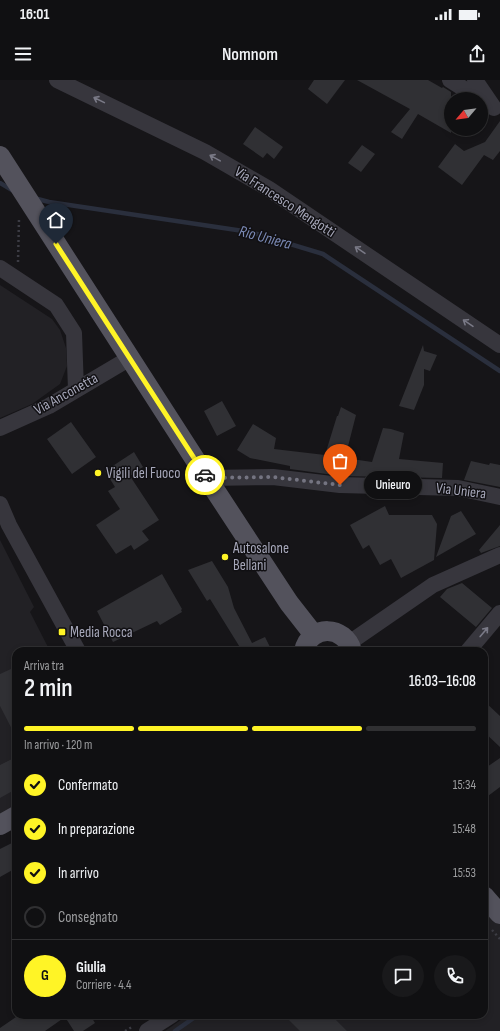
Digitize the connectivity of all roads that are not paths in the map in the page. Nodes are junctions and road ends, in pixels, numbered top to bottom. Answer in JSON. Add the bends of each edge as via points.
{"nodes":[{"id":1,"x":57,"y":80,"type":"edge"},
{"id":2,"x":450,"y":80,"type":"edge"},
{"id":3,"x":475,"y":80,"type":"edge"},
{"id":4,"x":489,"y":105,"type":"edge"},
{"id":5,"x":1,"y":158,"type":"edge"},
{"id":6,"x":0,"y":268,"type":"edge"},
{"id":7,"x":500,"y":345,"type":"edge"},
{"id":8,"x":130,"y":358,"type":"junction"},
{"id":9,"x":76,"y":390,"type":"junction"},
{"id":10,"x":0,"y":428,"type":"edge"},
{"id":11,"x":207,"y":478,"type":"junction"},
{"id":12,"x":500,"y":497,"type":"edge"},
{"id":13,"x":0,"y":504,"type":"edge"},
{"id":14,"x":500,"y":555,"type":"edge"},
{"id":15,"x":500,"y":613,"type":"edge"},
{"id":16,"x":309,"y":643,"type":"edge"},
{"id":17,"x":76,"y":647,"type":"edge"},
{"id":18,"x":350,"y":647,"type":"edge"},
{"id":19,"x":471,"y":647,"type":"edge"},
{"id":20,"x":12,"y":818,"type":"edge"},
{"id":21,"x":0,"y":824,"type":"edge"},
{"id":22,"x":488,"y":900,"type":"edge"},
{"id":23,"x":500,"y":914,"type":"edge"},
{"id":24,"x":166,"y":1019,"type":"edge"},
{"id":25,"x":147,"y":1031,"type":"edge"}],
"edges":[{"from":7,"to":1,"type":"street","name":"Via Francesco Mengotti","one_way":true,"via":[[269,189],[205,152]]},
{"from":2,"to":4,"type":"street"},
{"from":3,"to":4,"type":"street"},
{"from":5,"to":8,"type":"main road"},
{"from":6,"to":9,"type":"street","via":[[56,305],[74,333]]},
{"from":8,"to":9,"type":"street","name":"Via Anconetta"},
{"from":8,"to":11,"type":"main road"},
{"from":9,"to":10,"type":"street","name":"Via Anconetta","via":[[49,406]]},
{"from":11,"to":12,"type":"street","name":"Via Uniera","via":[[273,477],[340,485],[458,488]]},
{"from":11,"to":16,"type":"main road","via":[[289,603]]},
{"from":13,"to":17,"type":"street"},
{"from":14,"to":18,"type":"street","via":[[433,585]]},
{"from":19,"to":15,"type":"street","one_way":true},
{"from":16,"to":18,"type":"main road","via":[[325,632],[337,632]]},
{"from":20,"to":21,"type":"main road"},
{"from":22,"to":23,"type":"main road"},
{"from":24,"to":25,"type":"street"}]}
